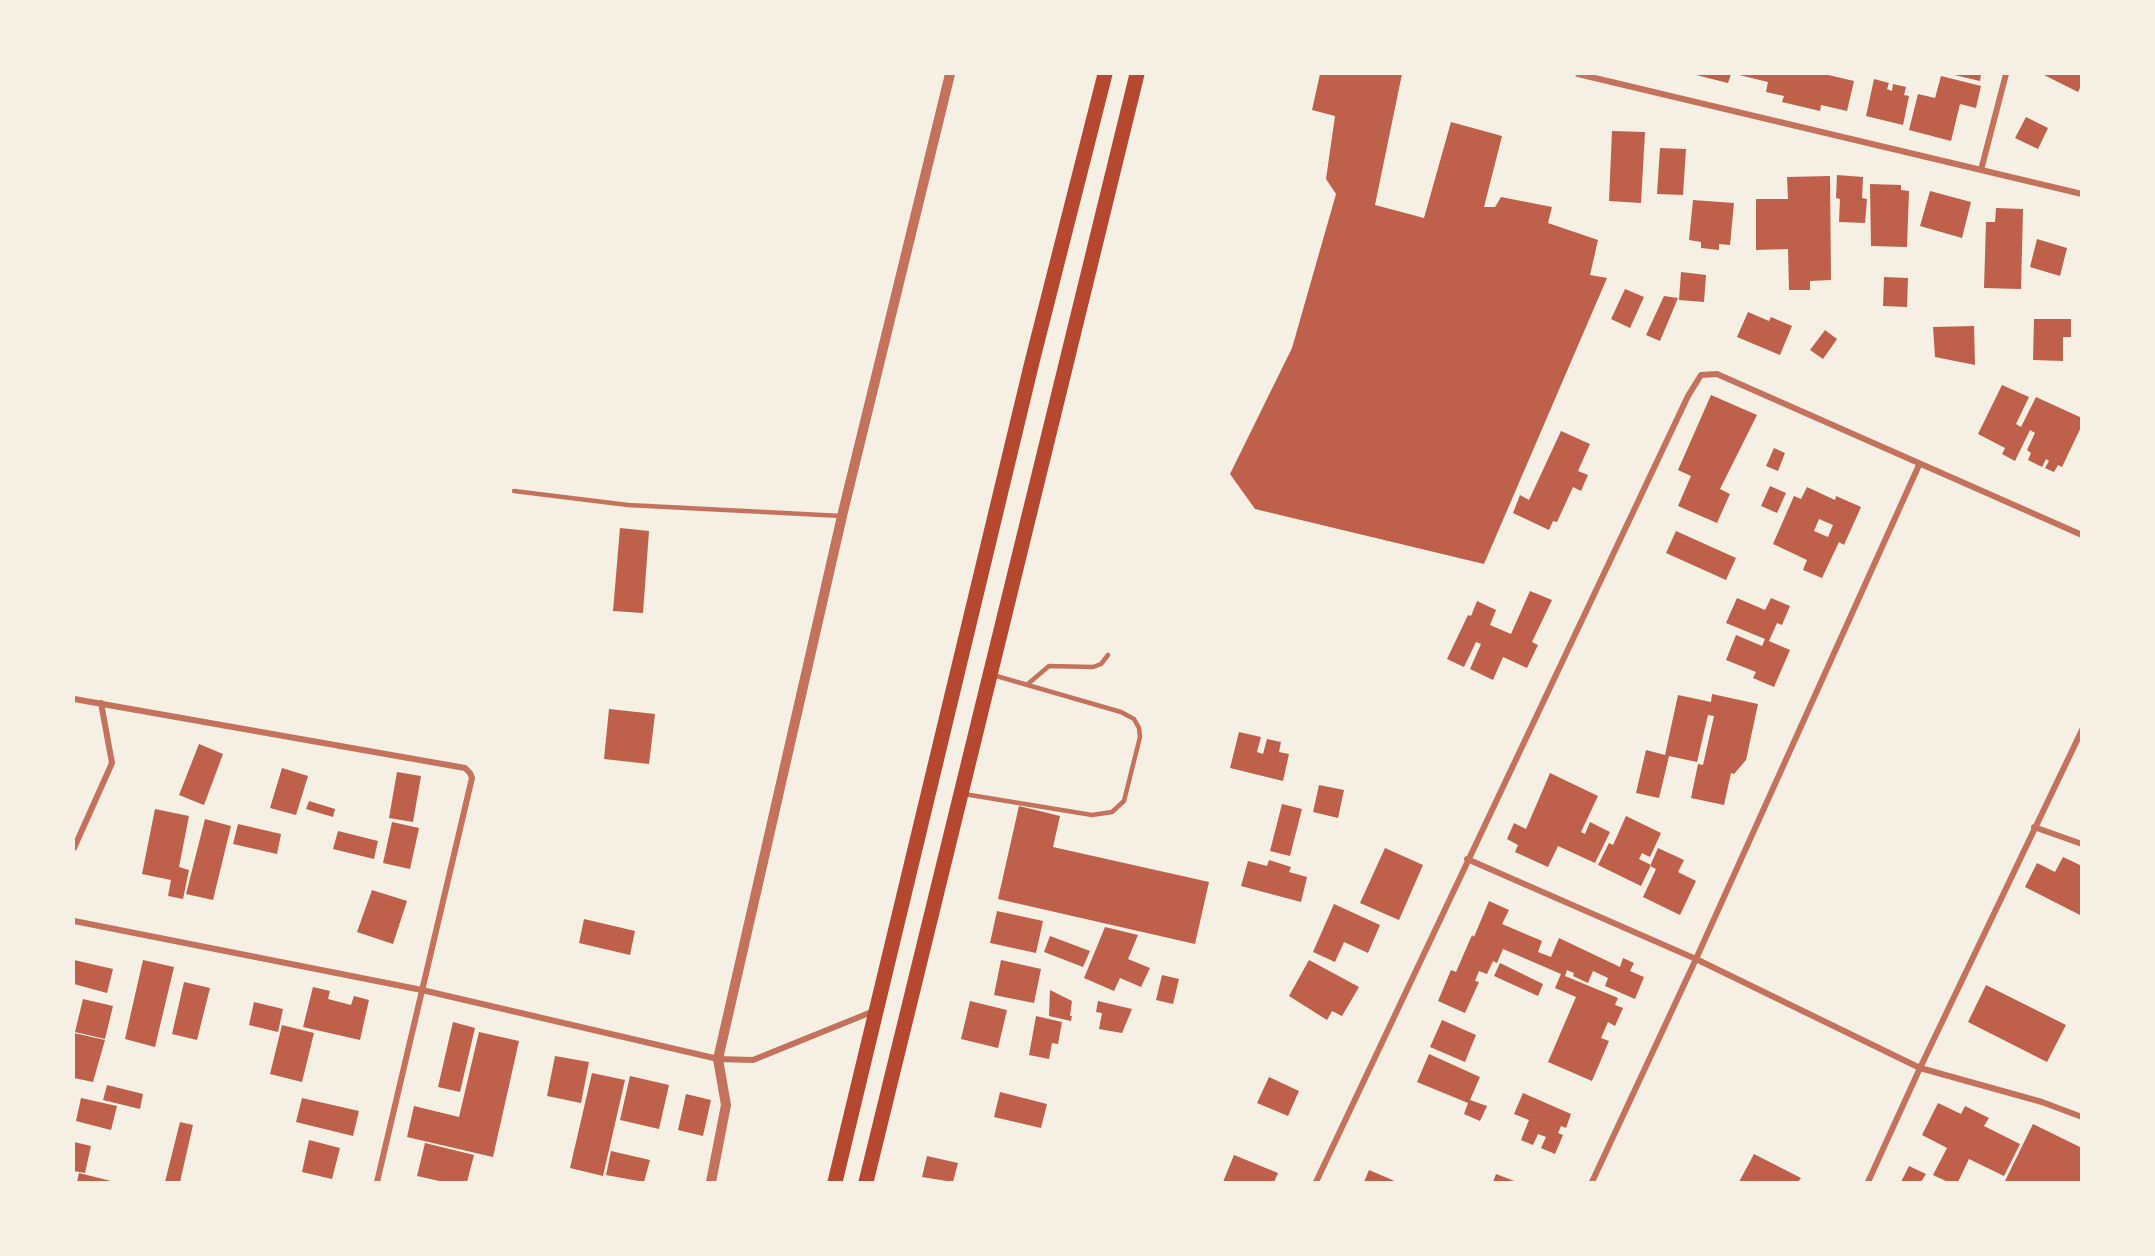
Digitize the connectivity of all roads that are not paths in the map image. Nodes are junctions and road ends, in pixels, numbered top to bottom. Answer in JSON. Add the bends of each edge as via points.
{"nodes":[{"id":1,"x":950,"y":74,"type":"edge"},
{"id":2,"x":1105,"y":74,"type":"edge"},
{"id":3,"x":1137,"y":74,"type":"edge"},
{"id":4,"x":1578,"y":74,"type":"edge"},
{"id":5,"x":2006,"y":74,"type":"edge"},
{"id":6,"x":1981,"y":170,"type":"junction"},
{"id":7,"x":2082,"y":194,"type":"edge"},
{"id":8,"x":1919,"y":465,"type":"junction"},
{"id":9,"x":514,"y":491,"type":"dead end"},
{"id":10,"x":843,"y":516,"type":"junction"},
{"id":11,"x":2082,"y":535,"type":"edge"},
{"id":12,"x":1108,"y":655,"type":"dead end"},
{"id":13,"x":990,"y":674,"type":"junction"},
{"id":14,"x":1029,"y":683,"type":"junction"},
{"id":15,"x":74,"y":699,"type":"edge"},
{"id":16,"x":101,"y":703,"type":"junction"},
{"id":17,"x":2082,"y":730,"type":"edge"},
{"id":18,"x":961,"y":793,"type":"junction"},
{"id":19,"x":2034,"y":827,"type":"junction"},
{"id":20,"x":2082,"y":844,"type":"edge"},
{"id":21,"x":74,"y":848,"type":"edge"},
{"id":22,"x":1467,"y":859,"type":"junction"},
{"id":23,"x":74,"y":921,"type":"edge"},
{"id":24,"x":1696,"y":959,"type":"junction"},
{"id":25,"x":422,"y":990,"type":"junction"},
{"id":26,"x":876,"y":1010,"type":"junction"},
{"id":27,"x":718,"y":1059,"type":"junction"},
{"id":28,"x":1920,"y":1068,"type":"junction"},
{"id":29,"x":2082,"y":1117,"type":"edge"},
{"id":30,"x":377,"y":1182,"type":"edge"},
{"id":31,"x":711,"y":1182,"type":"edge"},
{"id":32,"x":835,"y":1182,"type":"edge"},
{"id":33,"x":866,"y":1182,"type":"edge"},
{"id":34,"x":1316,"y":1182,"type":"edge"},
{"id":35,"x":1592,"y":1182,"type":"edge"},
{"id":36,"x":1868,"y":1182,"type":"edge"}],
"edges":[{"from":1,"to":10,"type":"street"},
{"from":2,"to":26,"type":"main road"},
{"from":3,"to":13,"type":"main road"},
{"from":4,"to":6,"type":"street"},
{"from":5,"to":6,"type":"street"},
{"from":6,"to":7,"type":"street"},
{"from":8,"to":11,"type":"street"},
{"from":8,"to":22,"type":"street","via":[[1717,374],[1701,375]]},
{"from":8,"to":24,"type":"street"},
{"from":9,"to":10,"type":"lane","via":[[627,505]]},
{"from":10,"to":27,"type":"street"},
{"from":12,"to":14,"type":"lane","via":[[1093,667],[1049,666]]},
{"from":13,"to":14,"type":"lane"},
{"from":13,"to":18,"type":"main road"},
{"from":14,"to":18,"type":"lane","via":[[1134,719],[1140,736],[1124,801],[1112,812],[1092,815]]},
{"from":15,"to":16,"type":"street"},
{"from":16,"to":21,"type":"street","via":[[112,763]]},
{"from":16,"to":25,"type":"street","via":[[465,768],[472,778]]},
{"from":17,"to":19,"type":"street"},
{"from":18,"to":33,"type":"main road"},
{"from":19,"to":20,"type":"street"},
{"from":19,"to":28,"type":"street"},
{"from":22,"to":24,"type":"street"},
{"from":22,"to":34,"type":"street"},
{"from":23,"to":25,"type":"street"},
{"from":24,"to":28,"type":"street"},
{"from":24,"to":35,"type":"street"},
{"from":25,"to":27,"type":"street"},
{"from":25,"to":30,"type":"street"},
{"from":26,"to":27,"type":"street","via":[[753,1060]]},
{"from":26,"to":32,"type":"main road"},
{"from":27,"to":31,"type":"street","via":[[726,1105]]},
{"from":28,"to":29,"type":"street"},
{"from":28,"to":36,"type":"street"}]}
